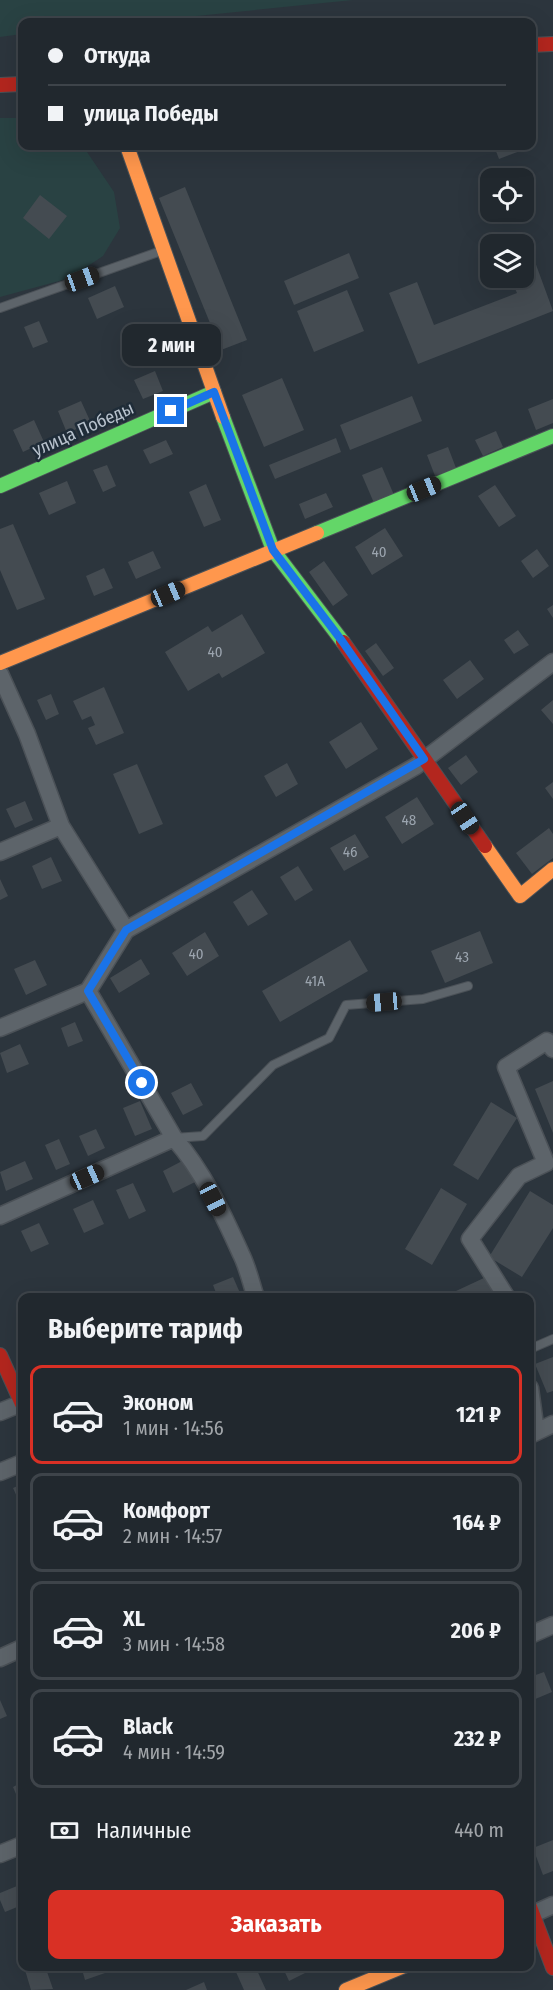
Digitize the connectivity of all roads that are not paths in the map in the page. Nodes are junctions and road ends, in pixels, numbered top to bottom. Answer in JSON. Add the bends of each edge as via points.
{"nodes":[{"id":1,"x":553,"y":44,"type":"edge"},
{"id":2,"x":536,"y":45,"type":"edge"},
{"id":3,"x":18,"y":84,"type":"edge"},
{"id":4,"x":0,"y":85,"type":"edge"},
{"id":5,"x":128,"y":150,"type":"edge"},
{"id":6,"x":164,"y":250,"type":"junction"},
{"id":7,"x":0,"y":308,"type":"edge"},
{"id":8,"x":214,"y":392,"type":"junction"},
{"id":9,"x":553,"y":436,"type":"edge"},
{"id":10,"x":0,"y":486,"type":"edge"},
{"id":11,"x":273,"y":550,"type":"junction"},
{"id":12,"x":553,"y":662,"type":"edge"},
{"id":13,"x":0,"y":663,"type":"edge"},
{"id":14,"x":0,"y":674,"type":"edge"},
{"id":15,"x":424,"y":759,"type":"junction"},
{"id":16,"x":61,"y":826,"type":"junction"},
{"id":17,"x":0,"y":852,"type":"edge"},
{"id":18,"x":553,"y":869,"type":"edge"},
{"id":19,"x":126,"y":930,"type":"junction"},
{"id":20,"x":468,"y":986,"type":"dead end"},
{"id":21,"x":88,"y":991,"type":"junction"},
{"id":22,"x":0,"y":1028,"type":"edge"},
{"id":23,"x":553,"y":1049,"type":"edge"},
{"id":24,"x":174,"y":1138,"type":"junction"},
{"id":25,"x":0,"y":1216,"type":"edge"},
{"id":26,"x":252,"y":1293,"type":"edge"},
{"id":27,"x":504,"y":1293,"type":"edge"},
{"id":28,"x":553,"y":1339,"type":"edge"},
{"id":29,"x":534,"y":1347,"type":"edge"},
{"id":30,"x":0,"y":1356,"type":"edge"},
{"id":31,"x":18,"y":1394,"type":"edge"},
{"id":32,"x":18,"y":1405,"type":"edge"},
{"id":33,"x":0,"y":1412,"type":"edge"},
{"id":34,"x":553,"y":1424,"type":"edge"},
{"id":35,"x":534,"y":1433,"type":"edge"},
{"id":36,"x":18,"y":1465,"type":"edge"},
{"id":37,"x":0,"y":1472,"type":"edge"},
{"id":38,"x":553,"y":1625,"type":"edge"},
{"id":39,"x":534,"y":1633,"type":"edge"},
{"id":40,"x":18,"y":1650,"type":"edge"},
{"id":41,"x":0,"y":1658,"type":"edge"},
{"id":42,"x":18,"y":1847,"type":"edge"},
{"id":43,"x":0,"y":1854,"type":"edge"},
{"id":44,"x":553,"y":1905,"type":"edge"},
{"id":45,"x":534,"y":1911,"type":"edge"},
{"id":46,"x":534,"y":1920,"type":"edge"},
{"id":47,"x":553,"y":1968,"type":"edge"},
{"id":48,"x":392,"y":1971,"type":"edge"},
{"id":49,"x":346,"y":1990,"type":"edge"}],
"edges":[{"from":1,"to":2,"type":"street"},
{"from":3,"to":4,"type":"street"},
{"from":5,"to":6,"type":"street"},
{"from":6,"to":7,"type":"lane"},
{"from":6,"to":8,"type":"street"},
{"from":8,"to":10,"type":"street","name":"улица Победы"},
{"from":8,"to":11,"type":"street"},
{"from":9,"to":11,"type":"street"},
{"from":11,"to":13,"type":"street"},
{"from":11,"to":15,"type":"street"},
{"from":12,"to":15,"type":"street"},
{"from":14,"to":16,"type":"street"},
{"from":15,"to":18,"type":"street","via":[[519,896]]},
{"from":15,"to":19,"type":"street"},
{"from":16,"to":17,"type":"street"},
{"from":16,"to":19,"type":"street"},
{"from":19,"to":21,"type":"street"},
{"from":20,"to":24,"type":"lane","via":[[423,999],[346,1005],[329,1038],[273,1065],[203,1136]]},
{"from":21,"to":22,"type":"street"},
{"from":21,"to":24,"type":"street"},
{"from":23,"to":27,"type":"street","via":[[547,1041],[506,1067],[546,1163],[519,1176],[470,1239]]},
{"from":24,"to":25,"type":"street"},
{"from":24,"to":26,"type":"street","via":[[192,1159],[242,1255]]},
{"from":28,"to":29,"type":"lane"},
{"from":30,"to":31,"type":"street"},
{"from":32,"to":33,"type":"street"},
{"from":34,"to":35,"type":"street"},
{"from":36,"to":37,"type":"street"},
{"from":38,"to":39,"type":"street"},
{"from":40,"to":41,"type":"street"},
{"from":42,"to":43,"type":"street"},
{"from":44,"to":45,"type":"street"},
{"from":46,"to":47,"type":"street"},
{"from":48,"to":49,"type":"street"}]}
